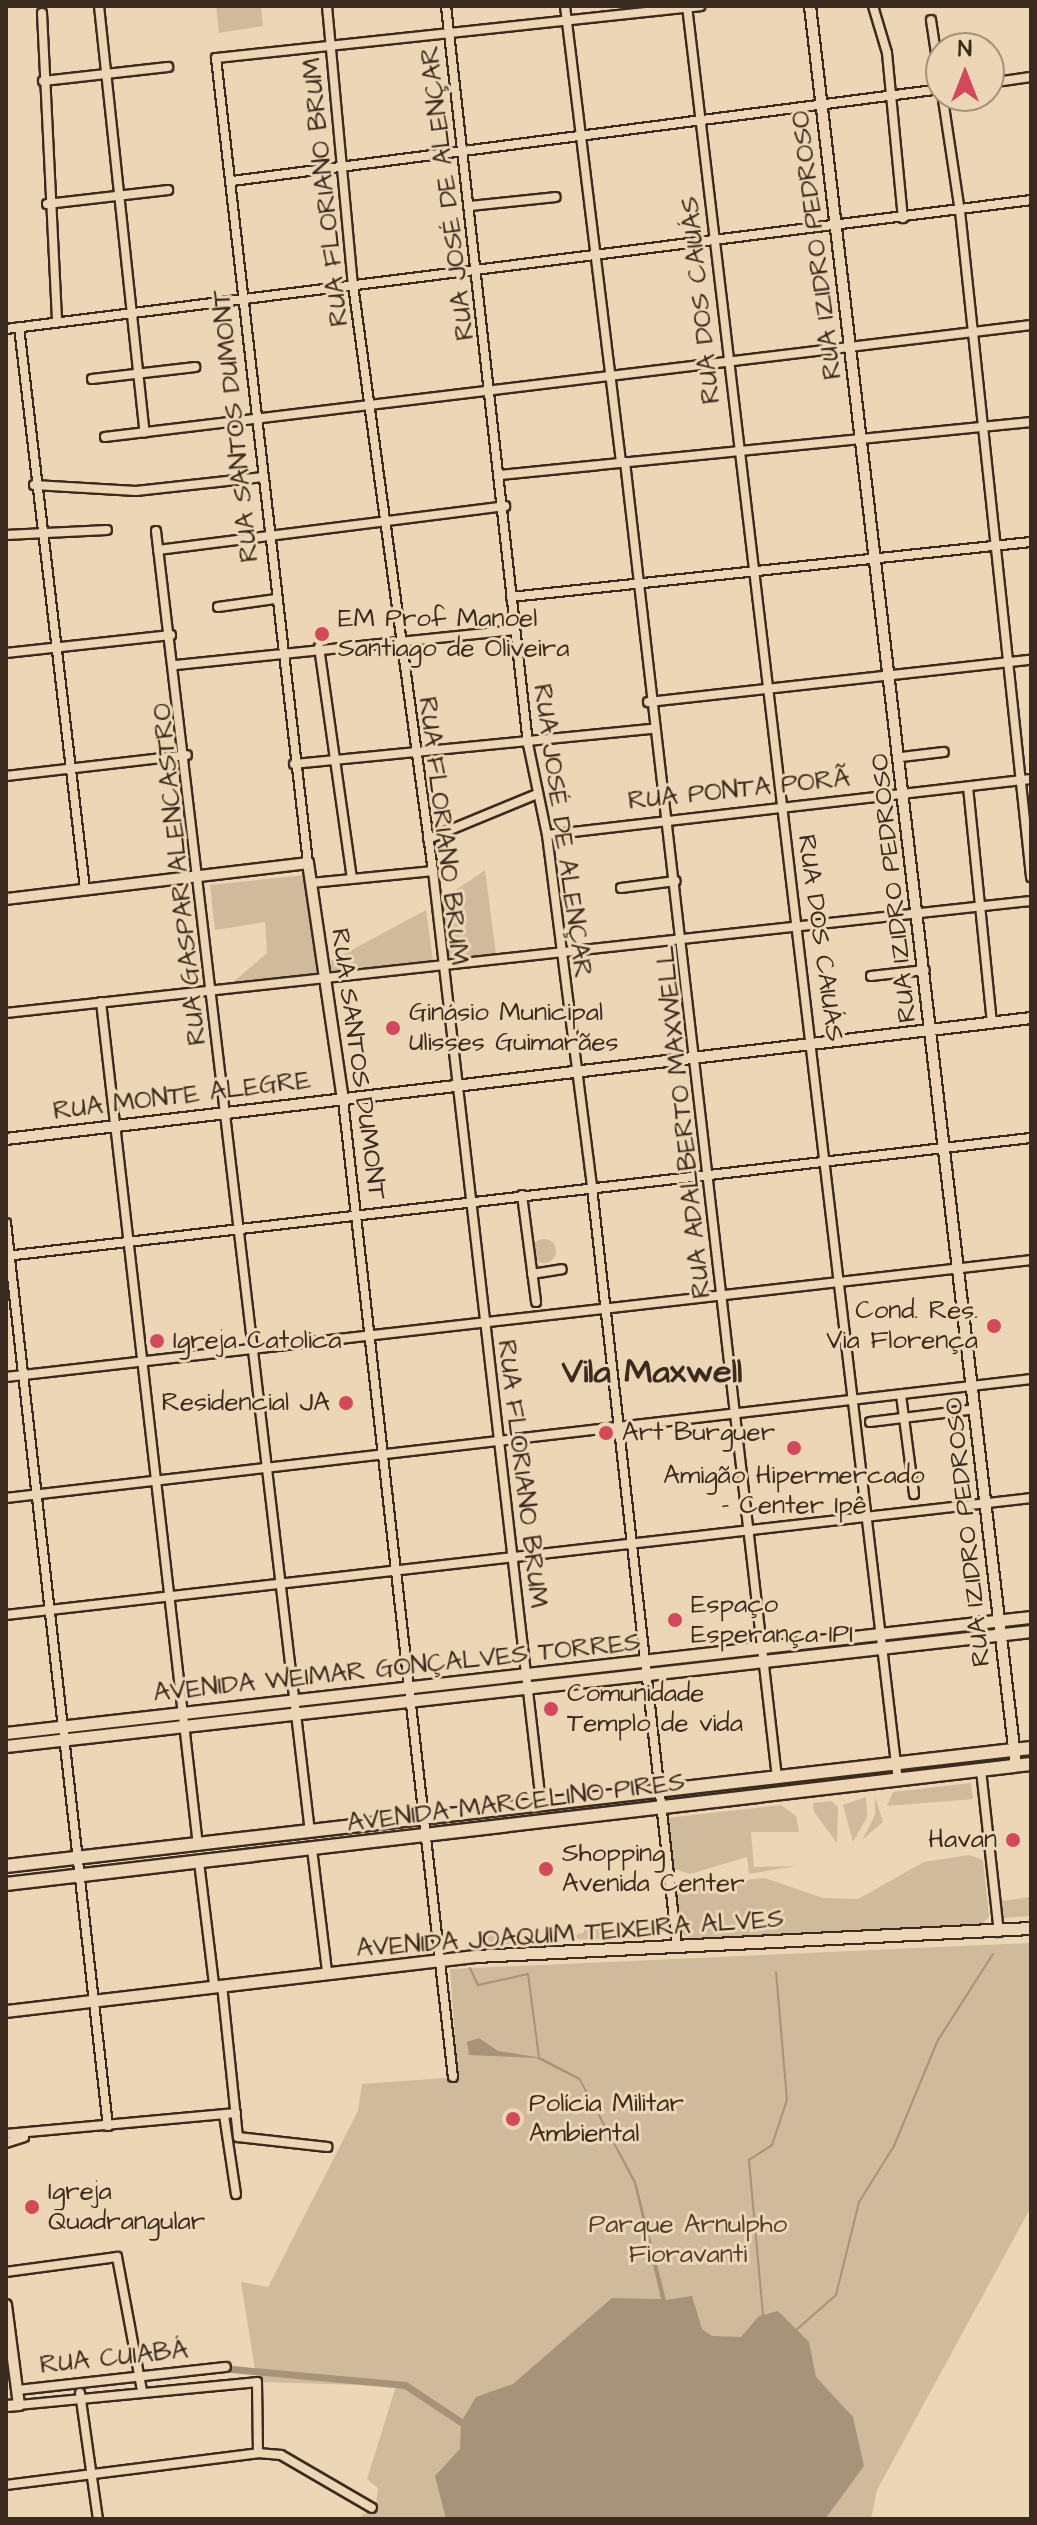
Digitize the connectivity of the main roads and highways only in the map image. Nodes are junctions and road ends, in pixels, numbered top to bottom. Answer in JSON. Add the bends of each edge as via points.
{"nodes":[{"id":1,"x":1031,"y":1617,"type":"edge"},
{"id":2,"x":1031,"y":1631,"type":"edge"},
{"id":3,"x":883,"y":1642,"type":"junction"},
{"id":4,"x":6,"y":1733,"type":"edge"},
{"id":5,"x":65,"y":1733,"type":"junction"},
{"id":6,"x":6,"y":1746,"type":"edge"},
{"id":7,"x":1031,"y":1748,"type":"edge"},
{"id":8,"x":1031,"y":1764,"type":"edge"},
{"id":9,"x":777,"y":1778,"type":"junction"},
{"id":10,"x":778,"y":1795,"type":"junction"},
{"id":11,"x":310,"y":1832,"type":"junction"},
{"id":12,"x":198,"y":1845,"type":"junction"},
{"id":13,"x":312,"y":1849,"type":"junction"},
{"id":14,"x":199,"y":1862,"type":"junction"},
{"id":15,"x":6,"y":1866,"type":"edge"},
{"id":16,"x":6,"y":1884,"type":"edge"},
{"id":17,"x":1031,"y":1928,"type":"edge"},
{"id":18,"x":10,"y":2009,"type":"edge"}],
"edges":[{"from":1,"to":3,"type":"main road","name":"AVENIDA WEIMAR GONÇALVES TORRES"},
{"from":2,"to":3,"type":"main road","name":"AVENIDA WEIMAR GONÇALVES TORRES"},
{"from":3,"to":5,"type":"main road","name":"AVENIDA WEIMAR GONÇALVES TORRES","via":[[762,1648],[411,1686]]},
{"from":3,"to":5,"type":"main road","name":"AVENIDA WEIMAR GONÇALVES TORRES","via":[[527,1690],[184,1728]]},
{"from":4,"to":5,"type":"main road","name":"AVENIDA WEIMAR GONÇALVES TORRES"},
{"from":5,"to":6,"type":"main road","name":"AVENIDA WEIMAR GONÇALVES TORRES"},
{"from":7,"to":9,"type":"main road","name":"AVENIDA MARCELINO PIRES"},
{"from":8,"to":10,"type":"main road","name":"AVENIDA MARCELINO PIRES"},
{"from":9,"to":10,"type":"main road"},
{"from":9,"to":11,"type":"main road","name":"AVENIDA MARCELINO PIRES"},
{"from":10,"to":13,"type":"main road","name":"AVENIDA MARCELINO PIRES"},
{"from":11,"to":12,"type":"main road","name":"AVENIDA MARCELINO PIRES"},
{"from":11,"to":13,"type":"main road"},
{"from":12,"to":14,"type":"main road"},
{"from":12,"to":15,"type":"main road","name":"AVENIDA MARCELINO PIRES"},
{"from":13,"to":14,"type":"main road","name":"AVENIDA MARCELINO PIRES"},
{"from":14,"to":16,"type":"main road","name":"AVENIDA MARCELINO PIRES"},
{"from":17,"to":18,"type":"main road","name":"AVENIDA JOAQUIM TEIXEIRA ALVES","via":[[439,1959]]}]}
